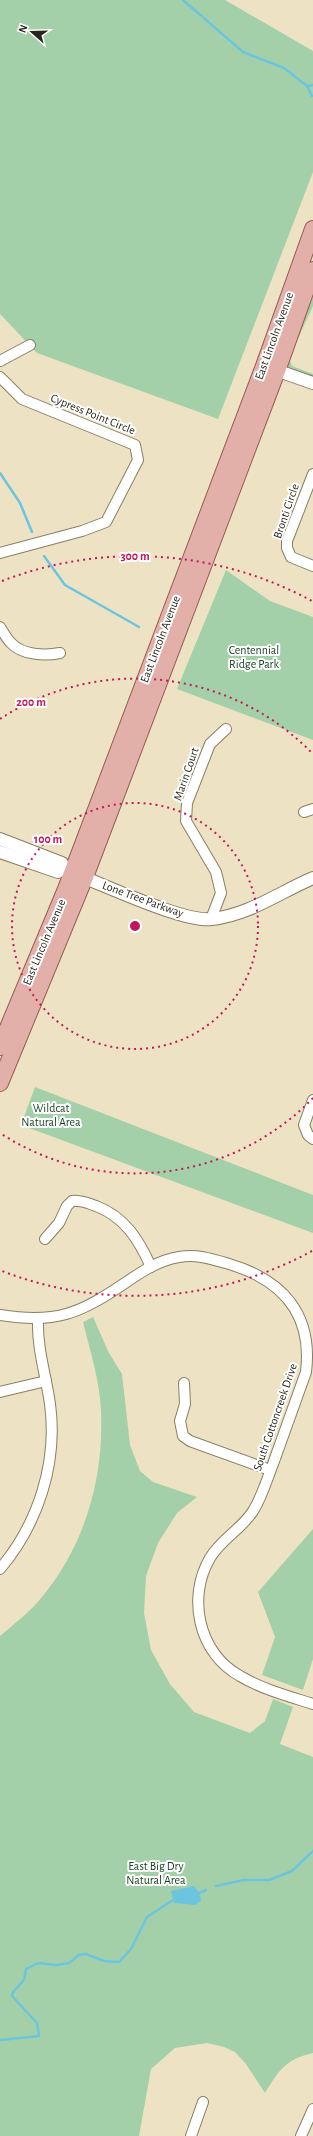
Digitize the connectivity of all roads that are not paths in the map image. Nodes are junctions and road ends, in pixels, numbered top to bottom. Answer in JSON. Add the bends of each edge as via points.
{"nodes":[{"id":1,"x":313,"y":229,"type":"edge"},
{"id":2,"x":313,"y":270,"type":"edge"},
{"id":3,"x":30,"y":345,"type":"dead end"},
{"id":4,"x":0,"y":362,"type":"edge"},
{"id":5,"x":270,"y":368,"type":"junction"},
{"id":6,"x":0,"y":377,"type":"edge"},
{"id":7,"x":313,"y":383,"type":"edge"},
{"id":8,"x":313,"y":474,"type":"edge"},
{"id":9,"x":0,"y":553,"type":"edge"},
{"id":10,"x":313,"y":566,"type":"edge"},
{"id":11,"x":0,"y":627,"type":"edge"},
{"id":12,"x":60,"y":654,"type":"dead end"},
{"id":13,"x":226,"y":729,"type":"dead end"},
{"id":14,"x":0,"y":839,"type":"edge"},
{"id":15,"x":0,"y":852,"type":"edge"},
{"id":16,"x":73,"y":873,"type":"junction"},
{"id":17,"x":313,"y":878,"type":"edge"},
{"id":18,"x":211,"y":919,"type":"junction"},
{"id":19,"x":0,"y":1047,"type":"edge"},
{"id":20,"x":0,"y":1083,"type":"edge"},
{"id":21,"x":313,"y":1100,"type":"edge"},
{"id":22,"x":311,"y":1137,"type":"edge"},
{"id":23,"x":45,"y":1239,"type":"dead end"},
{"id":24,"x":151,"y":1267,"type":"junction"},
{"id":25,"x":0,"y":1315,"type":"edge"},
{"id":26,"x":38,"y":1320,"type":"junction"},
{"id":27,"x":46,"y":1381,"type":"junction"},
{"id":28,"x":184,"y":1383,"type":"dead end"},
{"id":29,"x":0,"y":1392,"type":"edge"},
{"id":30,"x":270,"y":1470,"type":"junction"},
{"id":31,"x":0,"y":1569,"type":"edge"},
{"id":32,"x":313,"y":1704,"type":"edge"},
{"id":33,"x":203,"y":2102,"type":"dead end"},
{"id":34,"x":313,"y":2109,"type":"edge"},
{"id":35,"x":191,"y":2136,"type":"edge"},
{"id":36,"x":301,"y":2136,"type":"edge"}],
"edges":[{"from":1,"to":5,"type":"main road","name":"East Lincoln Avenue"},
{"from":2,"to":5,"type":"main road","name":"East Lincoln Avenue"},
{"from":3,"to":4,"type":"street"},
{"from":5,"to":7,"type":"street"},
{"from":5,"to":16,"type":"main road","name":"East Lincoln Avenue"},
{"from":6,"to":9,"type":"street","name":"Cypress Point Circle","via":[[22,399],[135,444],[138,460],[106,522]]},
{"from":8,"to":10,"type":"street","name":"Bronti Circle","via":[[287,541],[287,548],[291,557]]},
{"from":11,"to":12,"type":"street","via":[[11,644],[20,650],[47,656]]},
{"from":13,"to":18,"type":"street","name":"Marin Court","via":[[210,744],[187,803],[186,821],[216,872],[221,893]]},
{"from":14,"to":16,"type":"street","name":"Lone Tree Parkway","via":[[62,863]]},
{"from":15,"to":16,"type":"street","name":"Lone Tree Parkway","via":[[58,872]]},
{"from":16,"to":18,"type":"street","name":"Lone Tree Parkway","via":[[168,910]]},
{"from":16,"to":19,"type":"main road","name":"East Lincoln Avenue"},
{"from":16,"to":20,"type":"main road","name":"East Lincoln Avenue"},
{"from":17,"to":18,"type":"street","name":"Lone Tree Parkway","via":[[244,912]]},
{"from":21,"to":22,"type":"street","via":[[304,1125]]},
{"from":23,"to":24,"type":"street","via":[[59,1223],[67,1206],[72,1201],[81,1200],[105,1210],[127,1226]]},
{"from":24,"to":26,"type":"street","name":"South Cottoncreek Drive","via":[[95,1303],[79,1310]]},
{"from":24,"to":30,"type":"street","name":"South Cottoncreek Drive","via":[[178,1257],[208,1257],[261,1276],[274,1284],[295,1307],[303,1323],[307,1340],[306,1372]]},
{"from":25,"to":26,"type":"street","name":"South Cottoncreek Drive"},
{"from":26,"to":27,"type":"street","via":[[39,1349]]},
{"from":27,"to":29,"type":"street"},
{"from":27,"to":31,"type":"street","via":[[52,1429],[45,1480],[38,1507],[26,1532]]},
{"from":28,"to":30,"type":"street","via":[[185,1404],[180,1421],[183,1436],[190,1441]]},
{"from":30,"to":32,"type":"street","name":"South Cottoncreek Drive","via":[[253,1511],[220,1545],[203,1571],[198,1585],[198,1615],[209,1644],[225,1666],[256,1684]]},
{"from":33,"to":35,"type":"street"},
{"from":34,"to":36,"type":"street"}]}
